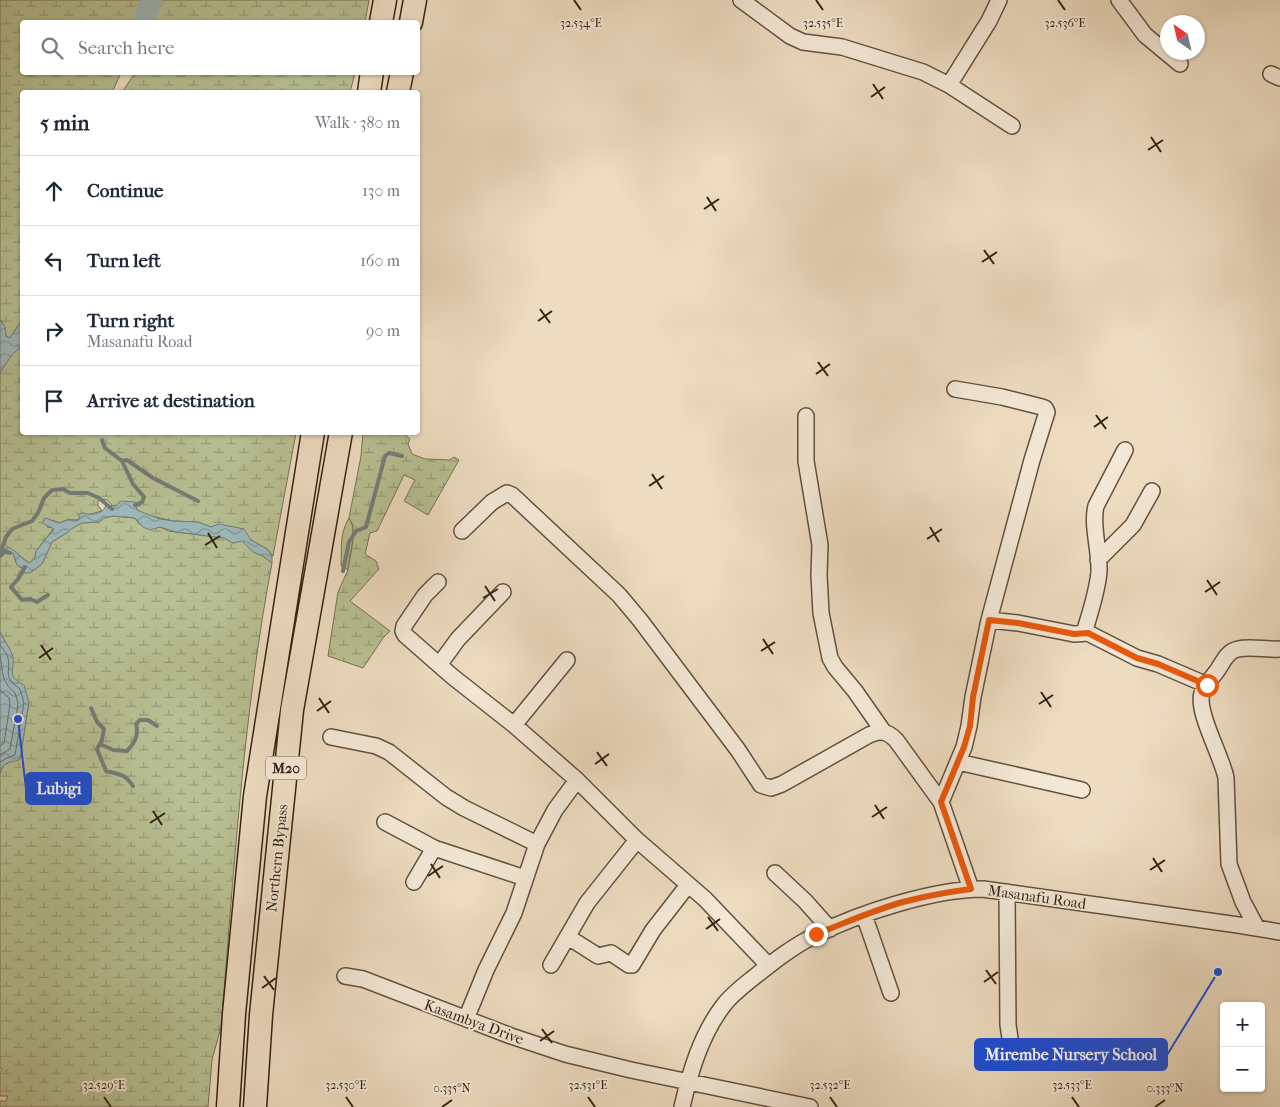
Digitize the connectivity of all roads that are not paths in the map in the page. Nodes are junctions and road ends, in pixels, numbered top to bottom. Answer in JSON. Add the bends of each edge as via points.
{"nodes":[{"id":1,"x":385,"y":0,"type":"edge"},
{"id":2,"x":415,"y":0,"type":"edge"},
{"id":3,"x":741,"y":0,"type":"edge"},
{"id":4,"x":999,"y":0,"type":"edge"},
{"id":5,"x":1119,"y":0,"type":"edge"},
{"id":6,"x":381,"y":20,"type":"edge"},
{"id":7,"x":411,"y":20,"type":"edge"},
{"id":8,"x":1180,"y":64,"type":"dead end"},
{"id":9,"x":372,"y":75,"type":"edge"},
{"id":10,"x":401,"y":75,"type":"edge"},
{"id":11,"x":949,"y":85,"type":"junction"},
{"id":12,"x":369,"y":90,"type":"edge"},
{"id":13,"x":398,"y":90,"type":"edge"},
{"id":14,"x":1012,"y":126,"type":"dead end"},
{"id":15,"x":955,"y":390,"type":"dead end"},
{"id":16,"x":806,"y":416,"type":"dead end"},
{"id":17,"x":313,"y":435,"type":"edge"},
{"id":18,"x":340,"y":435,"type":"edge"},
{"id":19,"x":1125,"y":450,"type":"dead end"},
{"id":20,"x":1152,"y":491,"type":"dead end"},
{"id":21,"x":462,"y":531,"type":"dead end"},
{"id":22,"x":1098,"y":560,"type":"junction"},
{"id":23,"x":438,"y":582,"type":"dead end"},
{"id":24,"x":503,"y":592,"type":"dead end"},
{"id":25,"x":989,"y":620,"type":"junction"},
{"id":26,"x":1084,"y":633,"type":"junction"},
{"id":27,"x":1280,"y":649,"type":"edge"},
{"id":28,"x":567,"y":660,"type":"dead end"},
{"id":29,"x":439,"y":665,"type":"junction"},
{"id":30,"x":1207,"y":685,"type":"junction"},
{"id":31,"x":514,"y":724,"type":"junction"},
{"id":32,"x":883,"y":731,"type":"junction"},
{"id":33,"x":331,"y":737,"type":"dead end"},
{"id":34,"x":958,"y":762,"type":"junction"},
{"id":35,"x":577,"y":780,"type":"junction"},
{"id":36,"x":1082,"y":790,"type":"dead end"},
{"id":37,"x":941,"y":802,"type":"junction"},
{"id":38,"x":385,"y":822,"type":"dead end"},
{"id":39,"x":637,"y":840,"type":"junction"},
{"id":40,"x":537,"y":844,"type":"junction"},
{"id":41,"x":434,"y":848,"type":"junction"},
{"id":42,"x":774,"y":873,"type":"dead end"},
{"id":43,"x":525,"y":878,"type":"junction"},
{"id":44,"x":414,"y":882,"type":"dead end"},
{"id":45,"x":688,"y":885,"type":"junction"},
{"id":46,"x":971,"y":889,"type":"junction"},
{"id":47,"x":1008,"y":892,"type":"junction"},
{"id":48,"x":864,"y":915,"type":"junction"},
{"id":49,"x":1257,"y":928,"type":"junction"},
{"id":50,"x":830,"y":929,"type":"junction"},
{"id":51,"x":1280,"y":932,"type":"edge"},
{"id":52,"x":568,"y":936,"type":"junction"},
{"id":53,"x":768,"y":965,"type":"junction"},
{"id":54,"x":551,"y":966,"type":"dead end"},
{"id":55,"x":345,"y":976,"type":"dead end"},
{"id":56,"x":891,"y":994,"type":"dead end"},
{"id":57,"x":466,"y":1019,"type":"junction"},
{"id":58,"x":1013,"y":1058,"type":"dead end"},
{"id":59,"x":689,"y":1082,"type":"junction"},
{"id":60,"x":228,"y":1107,"type":"edge"},
{"id":61,"x":255,"y":1107,"type":"edge"},
{"id":62,"x":682,"y":1107,"type":"edge"},
{"id":63,"x":810,"y":1107,"type":"edge"}],
"edges":[{"from":1,"to":6,"type":"highway"},
{"from":2,"to":7,"type":"highway"},
{"from":3,"to":11,"type":"street","via":[[803,42],[842,47],[923,72]]},
{"from":4,"to":11,"type":"street"},
{"from":5,"to":8,"type":"street","via":[[1145,35]]},
{"from":9,"to":12,"type":"highway"},
{"from":10,"to":13,"type":"highway"},
{"from":11,"to":14,"type":"street"},
{"from":15,"to":25,"type":"street","via":[[1002,397],[1042,407],[1047,412]]},
{"from":16,"to":32,"type":"street","via":[[806,461],[820,545],[821,613],[830,658]]},
{"from":17,"to":60,"type":"highway","name":"Northern Bypass","number":"M20","via":[[254,796]]},
{"from":18,"to":61,"type":"highway","name":"Northern Bypass","number":"M20","via":[[292,710],[261,1015]]},
{"from":19,"to":22,"type":"street","via":[[1094,514]]},
{"from":20,"to":22,"type":"street","via":[[1133,525]]},
{"from":21,"to":32,"type":"street","via":[[492,502],[507,493],[512,495],[619,596],[668,655],[765,788],[782,784],[856,741]]},
{"from":22,"to":26,"type":"street","via":[[1097,588]]},
{"from":23,"to":29,"type":"street","via":[[425,595],[403,631]]},
{"from":24,"to":29,"type":"street","via":[[458,638]]},
{"from":25,"to":26,"type":"street"},
{"from":25,"to":34,"type":"street","via":[[970,726]]},
{"from":26,"to":30,"type":"street"},
{"from":27,"to":30,"type":"street","via":[[1232,651]]},
{"from":28,"to":31,"type":"street"},
{"from":29,"to":31,"type":"street"},
{"from":30,"to":49,"type":"street","via":[[1202,693],[1202,710],[1224,765],[1229,864]]},
{"from":31,"to":35,"type":"street"},
{"from":32,"to":37,"type":"street","via":[[896,740]]},
{"from":33,"to":40,"type":"street","via":[[376,746],[389,752],[446,797]]},
{"from":34,"to":36,"type":"street"},
{"from":34,"to":37,"type":"street"},
{"from":35,"to":39,"type":"street"},
{"from":35,"to":40,"type":"street","via":[[555,810]]},
{"from":37,"to":46,"type":"street"},
{"from":38,"to":41,"type":"street"},
{"from":39,"to":45,"type":"street"},
{"from":39,"to":52,"type":"street","via":[[587,903]]},
{"from":40,"to":43,"type":"street"},
{"from":41,"to":43,"type":"street"},
{"from":41,"to":44,"type":"street"},
{"from":42,"to":50,"type":"street"},
{"from":43,"to":57,"type":"street","via":[[522,894]]},
{"from":45,"to":52,"type":"street","via":[[653,930],[632,965],[611,953],[598,956]]},
{"from":45,"to":53,"type":"street"},
{"from":46,"to":47,"type":"street","name":"Masanafu Road"},
{"from":46,"to":48,"type":"street","name":"Masanafu Road","via":[[902,902]]},
{"from":47,"to":49,"type":"street","name":"Masanafu Road"},
{"from":47,"to":58,"type":"street","via":[[1008,1024]]},
{"from":48,"to":50,"type":"street","name":"Masanafu Road"},
{"from":48,"to":56,"type":"street"},
{"from":49,"to":51,"type":"street","name":"Masanafu Road"},
{"from":50,"to":53,"type":"street","name":"Masanafu Road","via":[[816,934]]},
{"from":52,"to":54,"type":"street"},
{"from":53,"to":59,"type":"street","name":"Masanafu Road","via":[[724,1004],[703,1038]]},
{"from":55,"to":57,"type":"street","name":"Kasambya Drive","via":[[378,985]]},
{"from":57,"to":59,"type":"street","name":"Kasambya Drive","via":[[565,1054]]},
{"from":59,"to":62,"type":"street","name":"Masanafu Road"},
{"from":59,"to":63,"type":"street","name":"Kasambya Drive"}]}
